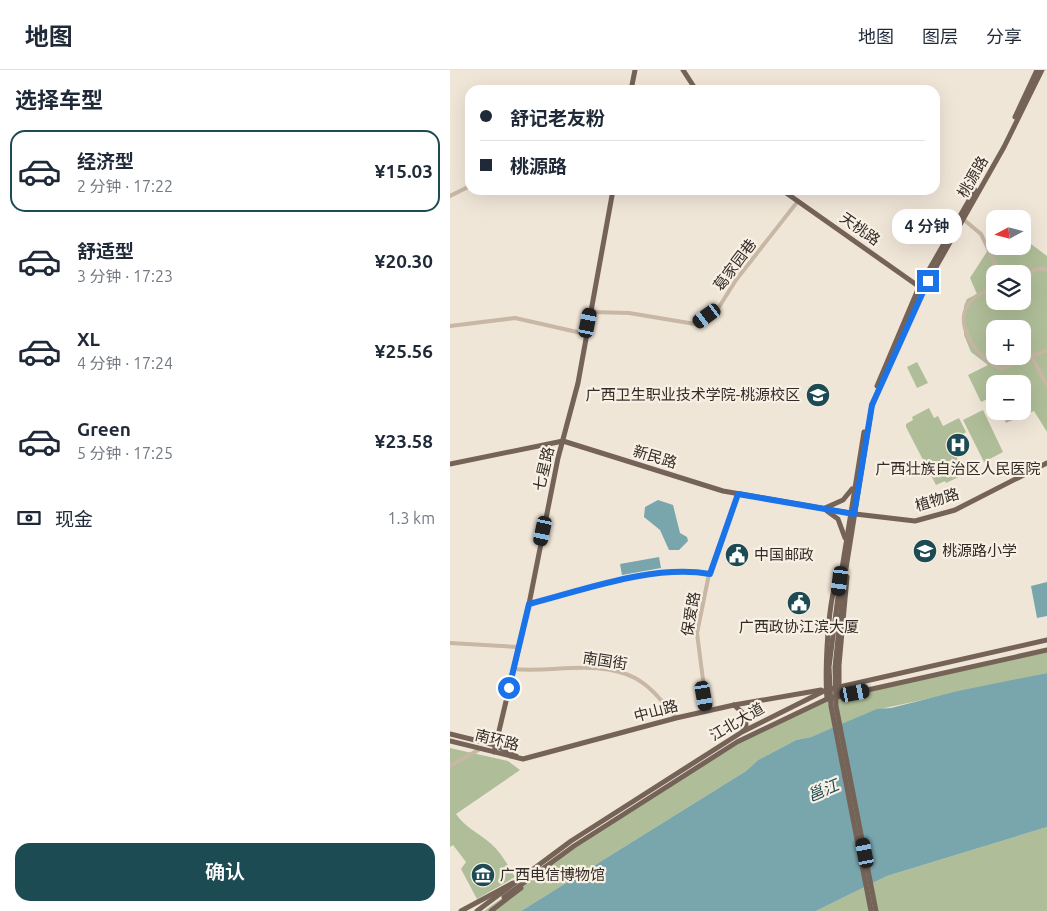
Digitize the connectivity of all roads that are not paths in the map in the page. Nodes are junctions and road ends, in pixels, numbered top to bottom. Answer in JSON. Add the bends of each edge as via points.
{"nodes":[{"id":1,"x":635,"y":70,"type":"edge"},
{"id":2,"x":683,"y":70,"type":"edge"},
{"id":3,"x":1037,"y":70,"type":"edge"},
{"id":4,"x":1042,"y":70,"type":"edge"},
{"id":5,"x":632,"y":85,"type":"edge"},
{"id":6,"x":693,"y":85,"type":"edge"},
{"id":7,"x":465,"y":188,"type":"edge"},
{"id":8,"x":612,"y":195,"type":"edge"},
{"id":9,"x":789,"y":195,"type":"edge"},
{"id":10,"x":450,"y":196,"type":"edge"},
{"id":11,"x":798,"y":201,"type":"junction"},
{"id":12,"x":963,"y":218,"type":"junction"},
{"id":13,"x":996,"y":265,"type":"edge"},
{"id":14,"x":1047,"y":270,"type":"edge"},
{"id":15,"x":1031,"y":272,"type":"edge"},
{"id":16,"x":921,"y":288,"type":"junction"},
{"id":17,"x":986,"y":292,"type":"edge"},
{"id":18,"x":590,"y":312,"type":"junction"},
{"id":19,"x":450,"y":326,"type":"edge"},
{"id":20,"x":586,"y":334,"type":"junction"},
{"id":21,"x":1047,"y":350,"type":"edge"},
{"id":22,"x":1032,"y":357,"type":"junction"},
{"id":23,"x":1047,"y":386,"type":"edge"},
{"id":24,"x":563,"y":441,"type":"junction"},
{"id":25,"x":1047,"y":462,"type":"edge"},
{"id":26,"x":450,"y":464,"type":"edge"},
{"id":27,"x":855,"y":485,"type":"junction"},
{"id":28,"x":738,"y":494,"type":"junction"},
{"id":29,"x":822,"y":509,"type":"junction"},
{"id":30,"x":852,"y":514,"type":"junction"},
{"id":31,"x":846,"y":544,"type":"junction"},
{"id":32,"x":844,"y":568,"type":"junction"},
{"id":33,"x":710,"y":574,"type":"junction"},
{"id":34,"x":842,"y":581,"type":"junction"},
{"id":35,"x":529,"y":604,"type":"junction"},
{"id":36,"x":1047,"y":640,"type":"edge"},
{"id":37,"x":450,"y":643,"type":"edge"},
{"id":38,"x":518,"y":647,"type":"junction"},
{"id":39,"x":1047,"y":650,"type":"edge"},
{"id":40,"x":513,"y":669,"type":"junction"},
{"id":41,"x":838,"y":686,"type":"junction"},
{"id":42,"x":826,"y":690,"type":"junction"},
{"id":43,"x":839,"y":696,"type":"junction"},
{"id":44,"x":827,"y":699,"type":"junction"},
{"id":45,"x":734,"y":705,"type":"junction"},
{"id":46,"x":707,"y":711,"type":"junction"},
{"id":47,"x":676,"y":718,"type":"junction"},
{"id":48,"x":742,"y":732,"type":"junction"},
{"id":49,"x":450,"y":734,"type":"edge"},
{"id":50,"x":450,"y":741,"type":"edge"},
{"id":51,"x":495,"y":745,"type":"junction"},
{"id":52,"x":480,"y":749,"type":"junction"},
{"id":53,"x":494,"y":752,"type":"junction"},
{"id":54,"x":523,"y":759,"type":"junction"},
{"id":55,"x":450,"y":766,"type":"edge"},
{"id":56,"x":526,"y":879,"type":"junction"},
{"id":57,"x":506,"y":893,"type":"junction"},
{"id":58,"x":461,"y":911,"type":"edge"},
{"id":59,"x":478,"y":911,"type":"edge"},
{"id":60,"x":484,"y":911,"type":"edge"},
{"id":61,"x":491,"y":911,"type":"edge"},
{"id":62,"x":871,"y":911,"type":"edge"},
{"id":63,"x":876,"y":911,"type":"edge"}],
"edges":[{"from":1,"to":5,"type":"main road"},
{"from":2,"to":6,"type":"main road"},
{"from":3,"to":16,"type":"main road","name":"桃源路","via":[[1001,146]]},
{"from":4,"to":12,"type":"main road","name":"桃源路","via":[[1004,148]]},
{"from":7,"to":10,"type":"street"},
{"from":8,"to":18,"type":"main road","name":"七星路"},
{"from":9,"to":11,"type":"main road","name":"天桃路"},
{"from":11,"to":16,"type":"main road","name":"天桃路"},
{"from":11,"to":18,"type":"street","name":"葛家园巷","via":[[736,280],[719,307],[695,324],[629,313]]},
{"from":12,"to":13,"type":"street","via":[[981,234]]},
{"from":12,"to":16,"type":"main road","name":"桃源路"},
{"from":14,"to":15,"type":"street","via":[[1038,268]]},
{"from":16,"to":27,"type":"main road","name":"桃源路","via":[[869,404]]},
{"from":16,"to":30,"type":"main road","name":"桃源路","via":[[872,405]]},
{"from":17,"to":22,"type":"street","via":[[976,296],[966,311],[966,333],[971,344],[983,358],[1001,369]]},
{"from":18,"to":20,"type":"main road","name":"七星路"},
{"from":19,"to":20,"type":"street","via":[[515,318]]},
{"from":20,"to":24,"type":"main road","name":"七星路"},
{"from":21,"to":22,"type":"street"},
{"from":22,"to":23,"type":"street"},
{"from":24,"to":26,"type":"main road","name":"新民路"},
{"from":24,"to":28,"type":"main road","name":"新民路"},
{"from":24,"to":35,"type":"main road","name":"七星路"},
{"from":25,"to":30,"type":"main road","name":"植物路","via":[[970,504],[937,516],[914,521]]},
{"from":27,"to":29,"type":"main road","via":[[843,500]]},
{"from":27,"to":30,"type":"main road","name":"桃源路"},
{"from":28,"to":29,"type":"main road","name":"新民路"},
{"from":28,"to":33,"type":"street","name":"保爱路"},
{"from":29,"to":30,"type":"main road","name":"新民路"},
{"from":29,"to":31,"type":"main road","via":[[838,519]]},
{"from":30,"to":31,"type":"main road","name":"桃源路"},
{"from":30,"to":32,"type":"main road","name":"桃源路"},
{"from":31,"to":32,"type":"main road","name":"桃源路"},
{"from":32,"to":34,"type":"main road","name":"桃源路"},
{"from":32,"to":41,"type":"main road","via":[[846,596]]},
{"from":32,"to":42,"type":"main road","via":[[834,587]]},
{"from":33,"to":35,"type":"street","via":[[674,571]]},
{"from":33,"to":46,"type":"street","name":"保爱路","via":[[696,643]]},
{"from":34,"to":62,"type":"main road","bridge":true,"via":[[829,667],[831,706]]},
{"from":34,"to":63,"type":"main road","bridge":true,"via":[[835,667],[836,706]]},
{"from":35,"to":38,"type":"main road","name":"七星路"},
{"from":36,"to":41,"type":"main road","name":"江北大道"},
{"from":37,"to":38,"type":"street"},
{"from":38,"to":40,"type":"main road","name":"七星路"},
{"from":39,"to":43,"type":"main road","name":"江北大道"},
{"from":40,"to":47,"type":"street","name":"南国街","via":[[537,672],[576,667],[612,670],[646,686]]},
{"from":40,"to":51,"type":"main road","name":"七星路"},
{"from":41,"to":42,"type":"main road","name":"江北大道"},
{"from":41,"to":43,"type":"main road"},
{"from":42,"to":44,"type":"main road"},
{"from":42,"to":45,"type":"main road","name":"中山路"},
{"from":42,"to":48,"type":"main road","name":"江北大道"},
{"from":43,"to":44,"type":"main road","name":"江北大道"},
{"from":44,"to":56,"type":"main road","name":"江北大道","via":[[737,742]]},
{"from":45,"to":46,"type":"main road","name":"中山路"},
{"from":45,"to":48,"type":"main road","via":[[744,715],[746,725]]},
{"from":46,"to":47,"type":"main road","name":"中山路"},
{"from":47,"to":54,"type":"main road","name":"中山路"},
{"from":48,"to":56,"type":"main road","name":"江北大道","via":[[570,841]]},
{"from":49,"to":51,"type":"main road","name":"南环路"},
{"from":50,"to":52,"type":"main road","name":"南环路"},
{"from":51,"to":53,"type":"main road","name":"七星路"},
{"from":51,"to":54,"type":"main road","name":"南环路"},
{"from":52,"to":53,"type":"main road","name":"南环路"},
{"from":52,"to":55,"type":"street"},
{"from":53,"to":54,"type":"main road","name":"南环路"},
{"from":56,"to":57,"type":"main road","name":"江北大道"},
{"from":56,"to":58,"type":"main road"},
{"from":56,"to":61,"type":"main road","via":[[515,894]]},
{"from":57,"to":59,"type":"main road","name":"江北大道"},
{"from":57,"to":60,"type":"main road","name":"江北大道"}]}
